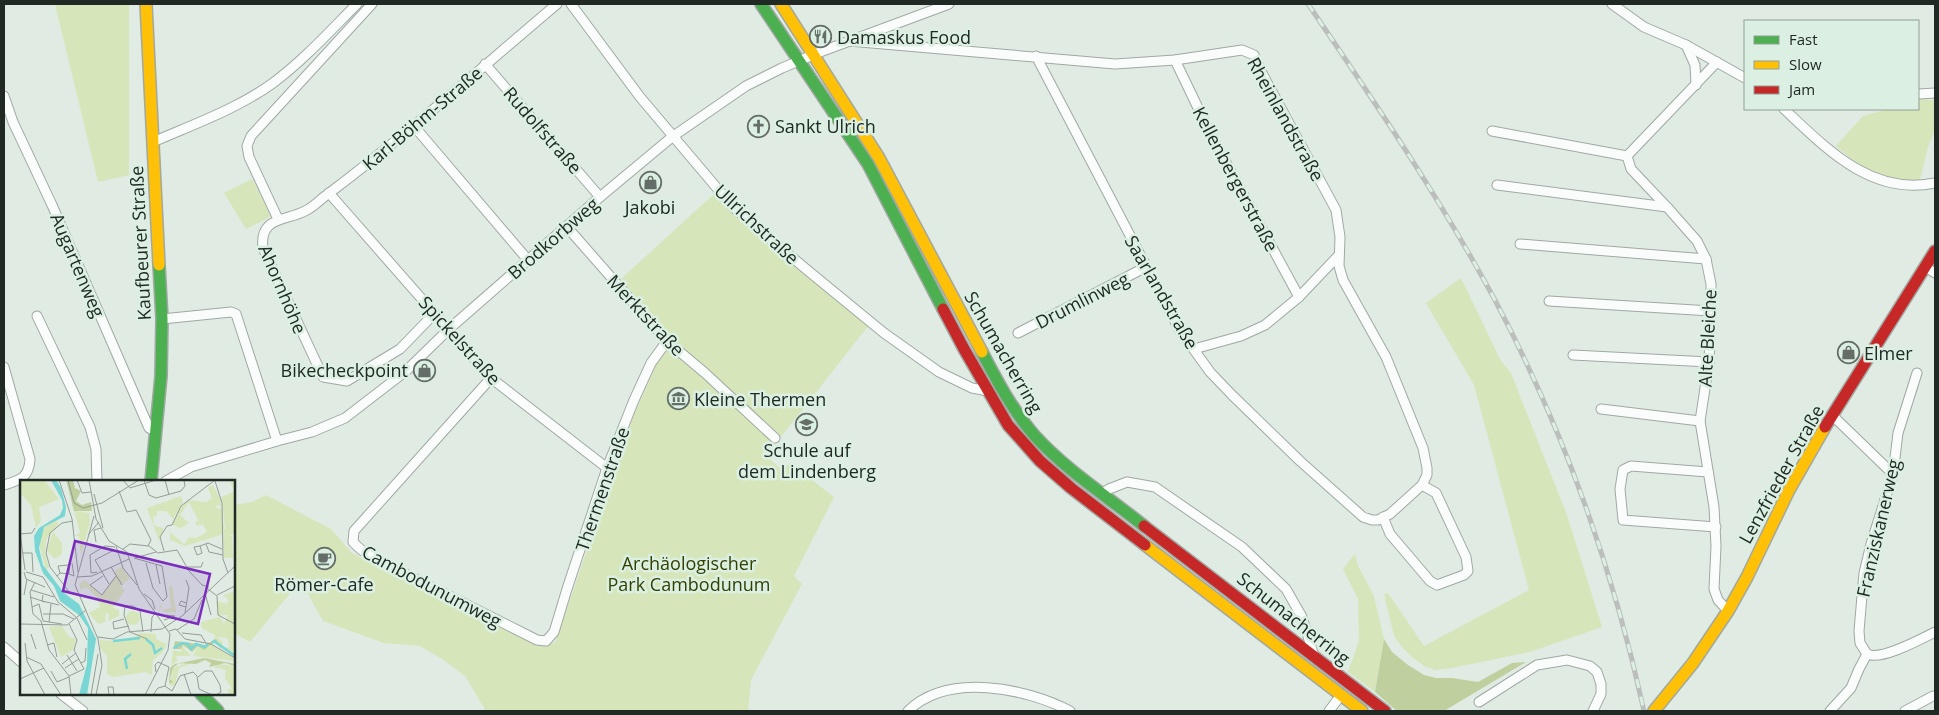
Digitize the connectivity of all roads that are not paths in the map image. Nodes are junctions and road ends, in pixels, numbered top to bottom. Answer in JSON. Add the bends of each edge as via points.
{"nodes":[{"id":1,"x":146,"y":4,"type":"edge"},
{"id":2,"x":357,"y":4,"type":"edge"},
{"id":3,"x":372,"y":4,"type":"edge"},
{"id":4,"x":557,"y":4,"type":"edge"},
{"id":5,"x":571,"y":4,"type":"edge"},
{"id":6,"x":761,"y":4,"type":"edge"},
{"id":7,"x":780,"y":4,"type":"edge"},
{"id":8,"x":949,"y":4,"type":"edge"},
{"id":9,"x":1612,"y":4,"type":"edge"},
{"id":10,"x":849,"y":41,"type":"junction"},
{"id":11,"x":1686,"y":45,"type":"junction"},
{"id":12,"x":814,"y":55,"type":"junction"},
{"id":13,"x":1036,"y":56,"type":"junction"},
{"id":14,"x":1175,"y":60,"type":"junction"},
{"id":15,"x":800,"y":61,"type":"junction"},
{"id":16,"x":1717,"y":62,"type":"junction"},
{"id":17,"x":485,"y":64,"type":"junction"},
{"id":18,"x":1744,"y":77,"type":"edge"},
{"id":19,"x":1696,"y":84,"type":"junction"},
{"id":20,"x":1935,"y":93,"type":"edge"},
{"id":21,"x":1919,"y":94,"type":"dead end"},
{"id":22,"x":4,"y":96,"type":"edge"},
{"id":23,"x":1785,"y":110,"type":"edge"},
{"id":24,"x":413,"y":125,"type":"junction"},
{"id":25,"x":1492,"y":130,"type":"dead end"},
{"id":26,"x":672,"y":137,"type":"junction"},
{"id":27,"x":153,"y":142,"type":"junction"},
{"id":28,"x":1627,"y":156,"type":"junction"},
{"id":29,"x":1935,"y":183,"type":"edge"},
{"id":30,"x":1497,"y":185,"type":"dead end"},
{"id":31,"x":329,"y":193,"type":"junction"},
{"id":32,"x":600,"y":197,"type":"junction"},
{"id":33,"x":1667,"y":206,"type":"junction"},
{"id":34,"x":278,"y":219,"type":"junction"},
{"id":35,"x":566,"y":227,"type":"junction"},
{"id":36,"x":1520,"y":244,"type":"dead end"},
{"id":37,"x":1935,"y":251,"type":"edge"},
{"id":38,"x":1338,"y":256,"type":"junction"},
{"id":39,"x":1706,"y":259,"type":"junction"},
{"id":40,"x":528,"y":260,"type":"junction"},
{"id":41,"x":1146,"y":267,"type":"junction"},
{"id":42,"x":1930,"y":270,"type":"edge"},
{"id":43,"x":1299,"y":296,"type":"junction"},
{"id":44,"x":1550,"y":301,"type":"dead end"},
{"id":45,"x":1711,"y":311,"type":"junction"},
{"id":46,"x":434,"y":314,"type":"junction"},
{"id":47,"x":37,"y":316,"type":"dead end"},
{"id":48,"x":162,"y":319,"type":"junction"},
{"id":49,"x":449,"y":329,"type":"junction"},
{"id":50,"x":1018,"y":333,"type":"dead end"},
{"id":51,"x":667,"y":342,"type":"junction"},
{"id":52,"x":1194,"y":349,"type":"junction"},
{"id":53,"x":1573,"y":355,"type":"dead end"},
{"id":54,"x":1709,"y":362,"type":"junction"},
{"id":55,"x":4,"y":367,"type":"edge"},
{"id":56,"x":1917,"y":373,"type":"dead end"},
{"id":57,"x":491,"y":378,"type":"junction"},
{"id":58,"x":988,"y":391,"type":"junction"},
{"id":59,"x":1601,"y":410,"type":"dead end"},
{"id":60,"x":1833,"y":416,"type":"junction"},
{"id":61,"x":1700,"y":421,"type":"junction"},
{"id":62,"x":155,"y":431,"type":"junction"},
{"id":63,"x":775,"y":438,"type":"dead end"},
{"id":64,"x":277,"y":441,"type":"junction"},
{"id":65,"x":607,"y":468,"type":"junction"},
{"id":66,"x":1708,"y":472,"type":"junction"},
{"id":67,"x":1893,"y":474,"type":"junction"},
{"id":68,"x":24,"y":479,"type":"edge"},
{"id":69,"x":20,"y":480,"type":"edge"},
{"id":70,"x":97,"y":480,"type":"edge"},
{"id":71,"x":151,"y":480,"type":"edge"},
{"id":72,"x":168,"y":480,"type":"edge"},
{"id":73,"x":4,"y":485,"type":"edge"},
{"id":74,"x":1422,"y":485,"type":"junction"},
{"id":75,"x":1103,"y":494,"type":"junction"},
{"id":76,"x":1383,"y":517,"type":"junction"},
{"id":77,"x":1716,"y":527,"type":"junction"},
{"id":78,"x":1728,"y":611,"type":"junction"},
{"id":79,"x":1935,"y":632,"type":"edge"},
{"id":80,"x":546,"y":641,"type":"joint"},
{"id":81,"x":4,"y":647,"type":"edge"},
{"id":82,"x":1867,"y":654,"type":"junction"},
{"id":83,"x":1314,"y":656,"type":"junction"},
{"id":84,"x":20,"y":661,"type":"edge"},
{"id":85,"x":62,"y":695,"type":"edge"},
{"id":86,"x":202,"y":695,"type":"edge"},
{"id":87,"x":1341,"y":696,"type":"junction"},
{"id":88,"x":1933,"y":696,"type":"dead end"},
{"id":89,"x":1479,"y":702,"type":"dead end"},
{"id":90,"x":1657,"y":708,"type":"edge"},
{"id":91,"x":83,"y":711,"type":"edge"},
{"id":92,"x":218,"y":711,"type":"edge"},
{"id":93,"x":908,"y":711,"type":"edge"},
{"id":94,"x":1070,"y":711,"type":"edge"},
{"id":95,"x":1329,"y":711,"type":"edge"},
{"id":96,"x":1362,"y":711,"type":"edge"},
{"id":97,"x":1384,"y":711,"type":"edge"},
{"id":98,"x":1593,"y":711,"type":"edge"},
{"id":99,"x":1830,"y":711,"type":"edge"},
{"id":100,"x":1905,"y":711,"type":"edge"}],
"edges":[{"from":1,"to":27,"type":"main road","name":"Kaufbeurer Straße"},
{"from":2,"to":27,"type":"street","via":[[273,83],[228,110]]},
{"from":3,"to":34,"type":"street","name":"Ahornhöhe","via":[[251,136],[247,146],[249,157]]},
{"from":4,"to":17,"type":"street","name":"Karl-Böhm-Straße"},
{"from":5,"to":26,"type":"street","name":"Ullrichstraße"},
{"from":6,"to":15,"type":"main road","name":"Schumacherring"},
{"from":7,"to":12,"type":"main road","name":"Schumacherring"},
{"from":8,"to":10,"type":"street","name":"Brodkorbweg"},
{"from":9,"to":11,"type":"street","via":[[1644,27]]},
{"from":10,"to":12,"type":"street","name":"Brodkorbweg"},
{"from":10,"to":13,"type":"street","name":"Rheinlandstraße"},
{"from":11,"to":16,"type":"street"},
{"from":11,"to":19,"type":"street","via":[[1696,69]]},
{"from":12,"to":15,"type":"street","name":"Brodkorbweg"},
{"from":12,"to":75,"type":"main road","name":"Schumacherring","via":[[879,158],[1004,394],[1034,435]]},
{"from":13,"to":14,"type":"street","name":"Rheinlandstraße","via":[[1115,64]]},
{"from":13,"to":41,"type":"street","name":"Saarlandstraße"},
{"from":14,"to":38,"type":"street","name":"Rheinlandstraße","via":[[1233,50],[1248,51],[1254,55],[1336,210],[1340,237]]},
{"from":14,"to":43,"type":"street","name":"Kellenbergerstraße"},
{"from":15,"to":26,"type":"street","name":"Brodkorbweg","via":[[746,86]]},
{"from":15,"to":58,"type":"main road","name":"Schumacherring","via":[[868,164]]},
{"from":16,"to":18,"type":"street"},
{"from":16,"to":19,"type":"street"},
{"from":17,"to":24,"type":"street","name":"Karl-Böhm-Straße"},
{"from":17,"to":32,"type":"street","name":"Rudolfstraße"},
{"from":19,"to":28,"type":"street"},
{"from":20,"to":21,"type":"street"},
{"from":22,"to":62,"type":"street","name":"Augartenweg","via":[[149,428]]},
{"from":23,"to":29,"type":"street","via":[[1820,142],[1868,176],[1894,185],[1918,187]]},
{"from":24,"to":31,"type":"street","name":"Karl-Böhm-Straße"},
{"from":24,"to":40,"type":"street"},
{"from":25,"to":28,"type":"street"},
{"from":26,"to":32,"type":"street","name":"Brodkorbweg"},
{"from":26,"to":58,"type":"street","name":"Ullrichstraße","via":[[733,207],[884,333],[939,372],[972,388]]},
{"from":27,"to":48,"type":"main road","name":"Kaufbeurer Straße"},
{"from":28,"to":33,"type":"street","name":"Alte Bleiche","via":[[1631,168]]},
{"from":30,"to":33,"type":"street"},
{"from":31,"to":34,"type":"street","name":"Karl-Böhm-Straße","via":[[305,212]]},
{"from":31,"to":46,"type":"street","name":"Spickelstraße"},
{"from":32,"to":35,"type":"street","name":"Brodkorbweg"},
{"from":33,"to":39,"type":"street","name":"Alte Bleiche","via":[[1697,241]]},
{"from":34,"to":46,"type":"street","name":"Ahornhöhe","via":[[261,237],[263,248],[323,378],[347,381],[400,349]]},
{"from":35,"to":40,"type":"street","name":"Brodkorbweg"},
{"from":35,"to":51,"type":"street","name":"Merktstraße"},
{"from":36,"to":39,"type":"street"},
{"from":37,"to":42,"type":"main road","name":"Lenzfrieder Straße"},
{"from":38,"to":43,"type":"street"},
{"from":38,"to":74,"type":"street","name":"Rheinlandstraße","via":[[1343,280],[1386,358],[1423,448],[1427,475]]},
{"from":39,"to":45,"type":"street","name":"Alte Bleiche","via":[[1711,284]]},
{"from":40,"to":49,"type":"street","name":"Brodkorbweg"},
{"from":41,"to":50,"type":"street","name":"Drumlinweg"},
{"from":41,"to":52,"type":"street","name":"Saarlandstraße"},
{"from":42,"to":60,"type":"main road","name":"Lenzfrieder Straße"},
{"from":43,"to":52,"type":"street","via":[[1265,325],[1241,336]]},
{"from":44,"to":45,"type":"street"},
{"from":45,"to":54,"type":"street","name":"Alte Bleiche"},
{"from":46,"to":49,"type":"street","name":"Spickelstraße"},
{"from":47,"to":70,"type":"street","via":[[90,427],[96,449]]},
{"from":48,"to":62,"type":"main road","name":"Kaufbeurer Straße","via":[[161,376]]},
{"from":48,"to":64,"type":"street","via":[[236,314]]},
{"from":49,"to":57,"type":"street","name":"Spickelstraße"},
{"from":49,"to":64,"type":"street","name":"Brodkorbweg","via":[[406,371],[345,418],[312,432]]},
{"from":51,"to":63,"type":"street","name":"Merktstraße"},
{"from":51,"to":65,"type":"street","name":"Thermenstraße","via":[[651,362]]},
{"from":52,"to":76,"type":"street","name":"Saarlandstraße","via":[[1210,372],[1300,461],[1363,517],[1372,520]]},
{"from":53,"to":54,"type":"street"},
{"from":54,"to":61,"type":"street","name":"Alte Bleiche"},
{"from":55,"to":68,"type":"street","via":[[30,459]]},
{"from":56,"to":67,"type":"street","name":"Franziskanerweg","via":[[1898,433]]},
{"from":57,"to":65,"type":"street","name":"Spickelstraße"},
{"from":57,"to":80,"type":"street","name":"Cambodunumweg","via":[[354,531],[353,542],[371,556],[459,602],[537,640]]},
{"from":58,"to":87,"type":"main road","name":"Schumacherring","via":[[1008,425],[1040,461],[1071,488]]},
{"from":59,"to":61,"type":"street"},
{"from":60,"to":67,"type":"street"},
{"from":60,"to":78,"type":"main road","name":"Lenzfrieder Straße","via":[[1775,515]]},
{"from":61,"to":66,"type":"street","name":"Alte Bleiche"},
{"from":62,"to":71,"type":"main road","name":"Kaufbeurer Straße"},
{"from":64,"to":72,"type":"street","name":"Brodkorbweg","via":[[192,467]]},
{"from":65,"to":80,"type":"street","name":"Thermenstraße","via":[[554,632]]},
{"from":66,"to":77,"type":"street","name":"Alte Bleiche"},
{"from":66,"to":77,"type":"street","via":[[1631,466],[1623,470],[1620,489],[1624,520]]},
{"from":67,"to":82,"type":"street","name":"Franziskanerweg","via":[[1864,573],[1859,631],[1860,643]]},
{"from":69,"to":73,"type":"street"},
{"from":74,"to":76,"type":"street"},
{"from":74,"to":76,"type":"street","via":[[1436,493],[1466,557],[1468,571],[1464,575],[1437,585],[1430,581],[1390,534]]},
{"from":75,"to":83,"type":"main road","name":"Schumacherring"},
{"from":75,"to":83,"type":"street","via":[[1109,488],[1126,482],[1155,486],[1242,547],[1286,589],[1302,617]]},
{"from":77,"to":78,"type":"street","name":"Alte Bleiche","via":[[1714,589],[1718,600]]},
{"from":78,"to":90,"type":"main road","name":"Lenzfrieder Straße","via":[[1699,656]]},
{"from":79,"to":82,"type":"street","via":[[1888,653]]},
{"from":81,"to":84,"type":"street"},
{"from":82,"to":99,"type":"street","via":[[1851,688]]},
{"from":83,"to":97,"type":"main road","name":"Schumacherring"},
{"from":85,"to":91,"type":"street"},
{"from":86,"to":92,"type":"main road"},
{"from":87,"to":95,"type":"street"},
{"from":87,"to":96,"type":"main road","name":"Schumacherring"},
{"from":88,"to":100,"type":"street"},
{"from":89,"to":98,"type":"street","via":[[1537,665],[1567,660],[1590,666],[1597,672],[1601,694]]},
{"from":93,"to":94,"type":"street","via":[[940,694],[973,688],[996,688],[1024,694]]}]}
